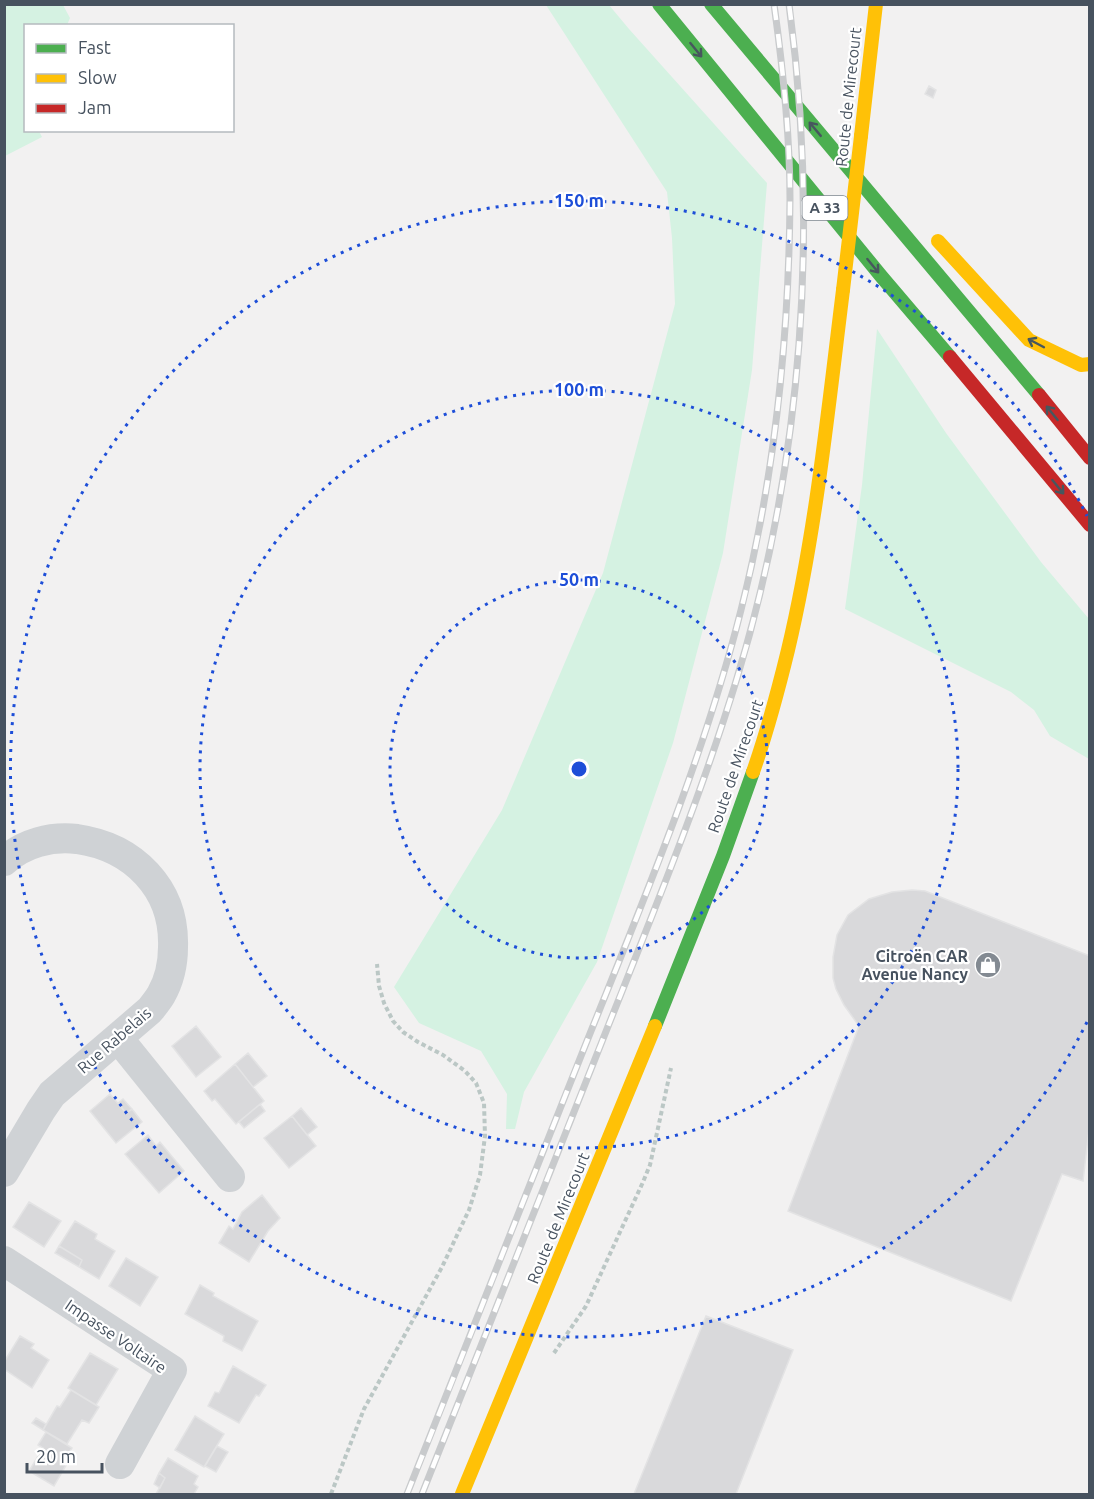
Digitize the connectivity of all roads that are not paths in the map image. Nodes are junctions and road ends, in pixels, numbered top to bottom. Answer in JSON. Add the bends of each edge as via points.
{"nodes":[{"id":1,"x":659,"y":4,"type":"edge"},
{"id":2,"x":711,"y":4,"type":"edge"},
{"id":3,"x":876,"y":4,"type":"edge"},
{"id":4,"x":880,"y":206,"type":"junction"},
{"id":5,"x":1089,"y":364,"type":"edge"},
{"id":6,"x":1089,"y":458,"type":"edge"},
{"id":7,"x":1089,"y":525,"type":"edge"},
{"id":8,"x":4,"y":861,"type":"edge"},
{"id":9,"x":118,"y":1038,"type":"junction"},
{"id":10,"x":4,"y":1172,"type":"edge"},
{"id":11,"x":230,"y":1177,"type":"dead end"},
{"id":12,"x":4,"y":1262,"type":"edge"},
{"id":13,"x":120,"y":1464,"type":"dead end"},
{"id":14,"x":462,"y":1494,"type":"edge"}],
"edges":[{"from":1,"to":7,"type":"main road","number":"A 33","one_way":true},
{"from":4,"to":2,"type":"main road","number":"A 33","one_way":true},
{"from":3,"to":14,"type":"main road","name":"Route de Mirecourt","bridge":true,"via":[[807,555],[775,700],[703,905]]},
{"from":5,"to":4,"type":"main road","one_way":true,"via":[[1081,365],[1029,340],[937,239]]},
{"from":6,"to":4,"type":"main road","number":"A 33","one_way":true},
{"from":8,"to":9,"type":"street","name":"Rue Rabelais","via":[[32,843],[70,838],[92,841],[134,861],[161,892],[174,936],[169,975],[150,1010]]},
{"from":9,"to":10,"type":"street","name":"Rue Rabelais","via":[[52,1094]]},
{"from":9,"to":11,"type":"street"},
{"from":12,"to":13,"type":"street","name":"Impasse Voltaire","via":[[172,1370]]}]}
